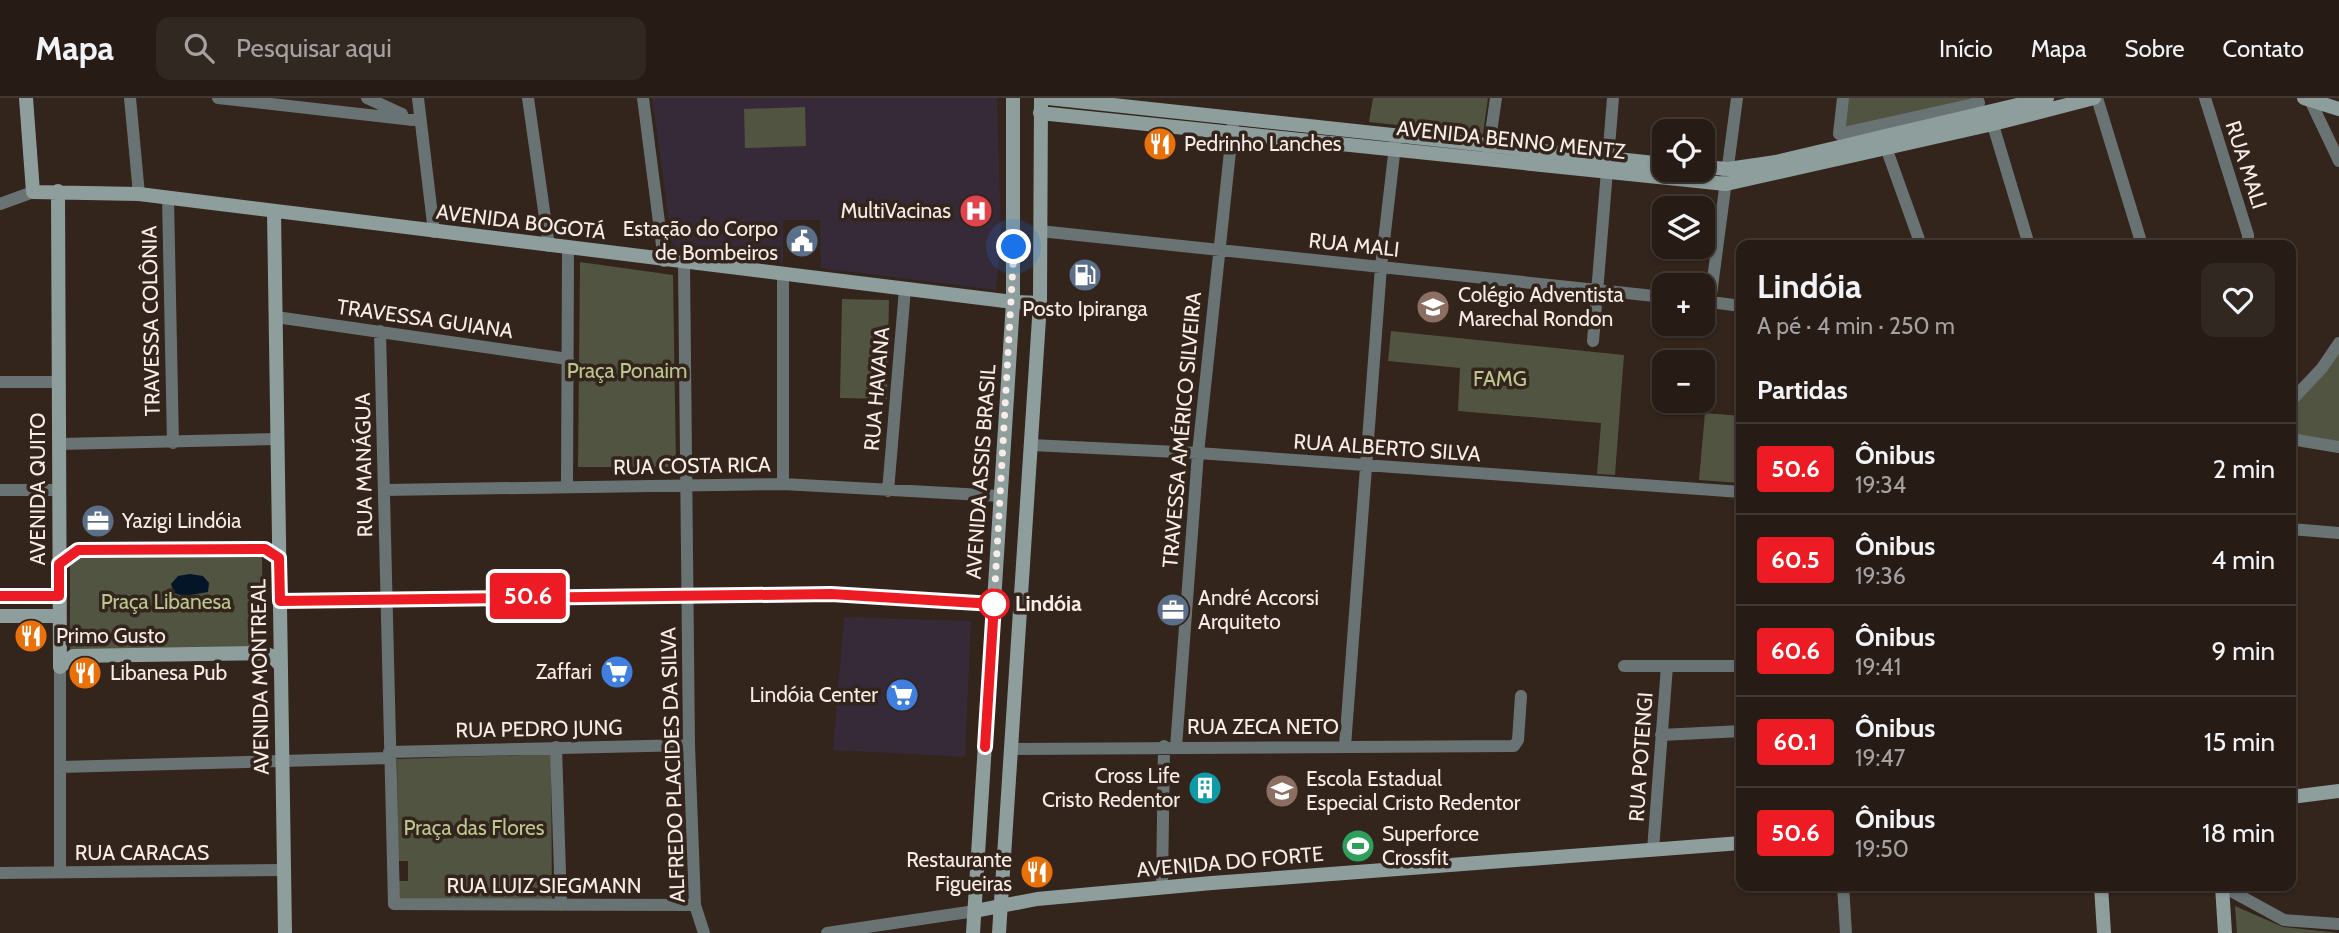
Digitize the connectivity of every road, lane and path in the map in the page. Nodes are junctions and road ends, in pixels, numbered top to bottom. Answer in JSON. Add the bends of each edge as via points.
{"nodes":[{"id":1,"x":26,"y":98,"type":"edge"},
{"id":2,"x":130,"y":98,"type":"edge"},
{"id":3,"x":218,"y":98,"type":"edge"},
{"id":4,"x":367,"y":98,"type":"edge"},
{"id":5,"x":418,"y":98,"type":"edge"},
{"id":6,"x":528,"y":98,"type":"edge"},
{"id":7,"x":643,"y":98,"type":"edge"},
{"id":8,"x":1013,"y":98,"type":"edge"},
{"id":9,"x":1041,"y":98,"type":"edge"},
{"id":10,"x":1048,"y":98,"type":"edge"},
{"id":11,"x":1496,"y":98,"type":"edge"},
{"id":12,"x":1613,"y":98,"type":"edge"},
{"id":13,"x":1737,"y":98,"type":"edge"},
{"id":14,"x":1843,"y":98,"type":"edge"},
{"id":15,"x":1977,"y":98,"type":"edge"},
{"id":16,"x":2047,"y":98,"type":"edge"},
{"id":17,"x":2096,"y":98,"type":"edge"},
{"id":18,"x":2205,"y":98,"type":"edge"},
{"id":19,"x":2307,"y":99,"type":"edge"},
{"id":20,"x":1143,"y":102,"type":"edge"},
{"id":21,"x":2339,"y":109,"type":"edge"},
{"id":22,"x":1988,"y":111,"type":"edge"},
{"id":23,"x":1040,"y":113,"type":"junction"},
{"id":24,"x":418,"y":121,"type":"junction"},
{"id":25,"x":1140,"y":122,"type":"junction"},
{"id":26,"x":1233,"y":124,"type":"junction"},
{"id":27,"x":1395,"y":142,"type":"junction"},
{"id":28,"x":1885,"y":143,"type":"junction"},
{"id":29,"x":1488,"y":152,"type":"junction"},
{"id":30,"x":1838,"y":154,"type":"junction"},
{"id":31,"x":2339,"y":161,"type":"edge"},
{"id":32,"x":1652,"y":164,"type":"edge"},
{"id":33,"x":1606,"y":166,"type":"junction"},
{"id":34,"x":1715,"y":172,"type":"edge"},
{"id":35,"x":1727,"y":176,"type":"junction"},
{"id":36,"x":58,"y":191,"type":"junction"},
{"id":37,"x":33,"y":192,"type":"junction"},
{"id":38,"x":139,"y":194,"type":"junction"},
{"id":39,"x":168,"y":198,"type":"junction"},
{"id":40,"x":0,"y":204,"type":"edge"},
{"id":41,"x":274,"y":211,"type":"junction"},
{"id":42,"x":1040,"y":231,"type":"junction"},
{"id":43,"x":434,"y":232,"type":"junction"},
{"id":44,"x":1918,"y":240,"type":"edge"},
{"id":45,"x":2027,"y":240,"type":"edge"},
{"id":46,"x":2140,"y":240,"type":"edge"},
{"id":47,"x":2248,"y":240,"type":"edge"},
{"id":48,"x":549,"y":247,"type":"junction"},
{"id":49,"x":568,"y":249,"type":"junction"},
{"id":50,"x":1217,"y":249,"type":"junction"},
{"id":51,"x":664,"y":261,"type":"junction"},
{"id":52,"x":684,"y":263,"type":"junction"},
{"id":53,"x":1381,"y":267,"type":"junction"},
{"id":54,"x":1711,"y":273,"type":"edge"},
{"id":55,"x":783,"y":275,"type":"junction"},
{"id":56,"x":905,"y":289,"type":"junction"},
{"id":57,"x":1597,"y":290,"type":"junction"},
{"id":58,"x":1652,"y":297,"type":"edge"},
{"id":59,"x":1013,"y":302,"type":"junction"},
{"id":60,"x":1736,"y":302,"type":"edge"},
{"id":61,"x":1040,"y":303,"type":"junction"},
{"id":62,"x":1715,"y":303,"type":"edge"},
{"id":63,"x":1728,"y":304,"type":"junction"},
{"id":64,"x":1736,"y":305,"type":"edge"},
{"id":65,"x":276,"y":317,"type":"junction"},
{"id":66,"x":380,"y":331,"type":"junction"},
{"id":67,"x":1593,"y":341,"type":"dead end"},
{"id":68,"x":2339,"y":343,"type":"edge"},
{"id":69,"x":568,"y":359,"type":"junction"},
{"id":70,"x":0,"y":382,"type":"edge"},
{"id":71,"x":58,"y":382,"type":"junction"},
{"id":72,"x":2296,"y":396,"type":"edge"},
{"id":73,"x":278,"y":439,"type":"junction"},
{"id":74,"x":2296,"y":440,"type":"edge"},
{"id":75,"x":173,"y":443,"type":"junction"},
{"id":76,"x":59,"y":444,"type":"junction"},
{"id":77,"x":1031,"y":445,"type":"junction"},
{"id":78,"x":2339,"y":447,"type":"edge"},
{"id":79,"x":1198,"y":453,"type":"junction"},
{"id":80,"x":1366,"y":466,"type":"junction"},
{"id":81,"x":783,"y":484,"type":"junction"},
{"id":82,"x":568,"y":486,"type":"junction"},
{"id":83,"x":686,"y":486,"type":"junction"},
{"id":84,"x":0,"y":490,"type":"edge"},
{"id":85,"x":59,"y":490,"type":"junction"},
{"id":86,"x":384,"y":490,"type":"junction"},
{"id":87,"x":887,"y":491,"type":"junction"},
{"id":88,"x":1736,"y":492,"type":"edge"},
{"id":89,"x":1001,"y":496,"type":"junction"},
{"id":90,"x":2296,"y":529,"type":"edge"},
{"id":91,"x":2339,"y":533,"type":"edge"},
{"id":92,"x":279,"y":558,"type":"junction"},
{"id":93,"x":59,"y":564,"type":"junction"},
{"id":94,"x":687,"y":595,"type":"junction"},
{"id":95,"x":0,"y":596,"type":"edge"},
{"id":96,"x":59,"y":596,"type":"junction"},
{"id":97,"x":386,"y":598,"type":"junction"},
{"id":98,"x":280,"y":601,"type":"junction"},
{"id":99,"x":994,"y":604,"type":"junction"},
{"id":100,"x":0,"y":616,"type":"edge"},
{"id":101,"x":59,"y":616,"type":"junction"},
{"id":102,"x":280,"y":637,"type":"junction"},
{"id":103,"x":60,"y":645,"type":"junction"},
{"id":104,"x":264,"y":653,"type":"junction"},
{"id":105,"x":74,"y":656,"type":"junction"},
{"id":106,"x":281,"y":666,"type":"junction"},
{"id":107,"x":1624,"y":666,"type":"dead end"},
{"id":108,"x":1667,"y":666,"type":"junction"},
{"id":109,"x":1736,"y":666,"type":"edge"},
{"id":110,"x":60,"y":667,"type":"junction"},
{"id":111,"x":1521,"y":696,"type":"dead end"},
{"id":112,"x":1736,"y":731,"type":"edge"},
{"id":113,"x":1661,"y":735,"type":"junction"},
{"id":114,"x":689,"y":745,"type":"junction"},
{"id":115,"x":1170,"y":746,"type":"junction"},
{"id":116,"x":1345,"y":746,"type":"junction"},
{"id":117,"x":556,"y":747,"type":"junction"},
{"id":118,"x":1010,"y":749,"type":"junction"},
{"id":119,"x":389,"y":755,"type":"junction"},
{"id":120,"x":282,"y":763,"type":"junction"},
{"id":121,"x":60,"y":767,"type":"junction"},
{"id":122,"x":2339,"y":791,"type":"edge"},
{"id":123,"x":2296,"y":796,"type":"edge"},
{"id":124,"x":1736,"y":843,"type":"edge"},
{"id":125,"x":1653,"y":850,"type":"junction"},
{"id":126,"x":284,"y":870,"type":"junction"},
{"id":127,"x":60,"y":872,"type":"junction"},
{"id":128,"x":0,"y":873,"type":"edge"},
{"id":129,"x":1162,"y":888,"type":"junction"},
{"id":130,"x":1843,"y":891,"type":"edge"},
{"id":131,"x":2101,"y":891,"type":"edge"},
{"id":132,"x":2222,"y":891,"type":"edge"},
{"id":133,"x":2231,"y":891,"type":"edge"},
{"id":134,"x":394,"y":904,"type":"joint"},
{"id":135,"x":1001,"y":904,"type":"junction"},
{"id":136,"x":561,"y":905,"type":"junction"},
{"id":137,"x":695,"y":905,"type":"junction"},
{"id":138,"x":975,"y":911,"type":"junction"},
{"id":139,"x":2339,"y":924,"type":"edge"},
{"id":140,"x":285,"y":933,"type":"edge"},
{"id":141,"x":704,"y":933,"type":"edge"},
{"id":142,"x":827,"y":933,"type":"edge"},
{"id":143,"x":974,"y":933,"type":"edge"},
{"id":144,"x":999,"y":933,"type":"edge"},
{"id":145,"x":1846,"y":933,"type":"edge"},
{"id":146,"x":2104,"y":933,"type":"edge"},
{"id":147,"x":2225,"y":933,"type":"edge"}],
"edges":[{"from":1,"to":37,"type":"street"},
{"from":2,"to":38,"type":"street"},
{"from":3,"to":24,"type":"street"},
{"from":4,"to":24,"type":"street"},
{"from":5,"to":24,"type":"street"},
{"from":6,"to":48,"type":"street"},
{"from":7,"to":51,"type":"street"},
{"from":8,"to":59,"type":"street","name":"AVENIDA ASSIS BRASIL"},
{"from":9,"to":23,"type":"street"},
{"from":10,"to":20,"type":"street","name":"AVENIDA BENNO MENTZ"},
{"from":11,"to":29,"type":"street"},
{"from":12,"to":33,"type":"street"},
{"from":13,"to":35,"type":"street"},
{"from":14,"to":15,"type":"street","via":[[1839,134],[1979,103]]},
{"from":14,"to":30,"type":"street"},
{"from":16,"to":22,"type":"street","name":"AVENIDA BENNO MENTZ"},
{"from":17,"to":22,"type":"street","name":"AVENIDA BENNO MENTZ"},
{"from":17,"to":46,"type":"street"},
{"from":18,"to":47,"type":"street","name":"RUA MALI"},
{"from":19,"to":21,"type":"street"},
{"from":19,"to":31,"type":"street"},
{"from":20,"to":25,"type":"street"},
{"from":20,"to":26,"type":"street","name":"AVENIDA BENNO MENTZ"},
{"from":22,"to":28,"type":"street","name":"AVENIDA BENNO MENTZ"},
{"from":22,"to":45,"type":"street"},
{"from":23,"to":25,"type":"street","name":"AVENIDA BENNO MENTZ"},
{"from":23,"to":42,"type":"street"},
{"from":24,"to":43,"type":"street"},
{"from":25,"to":26,"type":"street","name":"AVENIDA BENNO MENTZ"},
{"from":26,"to":27,"type":"street","name":"AVENIDA BENNO MENTZ"},
{"from":26,"to":50,"type":"street","name":"TRAVESSA AMÉRICO SILVEIRA"},
{"from":27,"to":29,"type":"street","name":"AVENIDA BENNO MENTZ"},
{"from":27,"to":53,"type":"street"},
{"from":28,"to":30,"type":"street","name":"AVENIDA BENNO MENTZ"},
{"from":28,"to":44,"type":"street"},
{"from":29,"to":33,"type":"street","name":"AVENIDA BENNO MENTZ"},
{"from":30,"to":35,"type":"street","name":"AVENIDA BENNO MENTZ"},
{"from":32,"to":33,"type":"street","name":"AVENIDA BENNO MENTZ"},
{"from":33,"to":35,"type":"street","name":"AVENIDA BENNO MENTZ"},
{"from":33,"to":57,"type":"street"},
{"from":34,"to":35,"type":"street","name":"AVENIDA BENNO MENTZ"},
{"from":35,"to":54,"type":"street"},
{"from":36,"to":37,"type":"street","name":"AVENIDA BOGOTÁ"},
{"from":36,"to":38,"type":"street","name":"AVENIDA BOGOTÁ"},
{"from":36,"to":71,"type":"street","name":"AVENIDA QUITO"},
{"from":37,"to":40,"type":"street","name":"AVENIDA BOGOTÁ"},
{"from":38,"to":39,"type":"street","name":"AVENIDA BOGOTÁ"},
{"from":39,"to":41,"type":"street","name":"AVENIDA BOGOTÁ"},
{"from":39,"to":75,"type":"street","name":"TRAVESSA COLÔNIA"},
{"from":41,"to":43,"type":"street","name":"AVENIDA BOGOTÁ"},
{"from":41,"to":65,"type":"street","name":"AVENIDA MONTREAL"},
{"from":42,"to":50,"type":"street","name":"RUA MALI"},
{"from":42,"to":61,"type":"street"},
{"from":43,"to":48,"type":"street","name":"AVENIDA BOGOTÁ"},
{"from":48,"to":49,"type":"street","name":"AVENIDA BOGOTÁ"},
{"from":49,"to":51,"type":"street","name":"AVENIDA BOGOTÁ"},
{"from":49,"to":69,"type":"street"},
{"from":50,"to":53,"type":"street","name":"RUA MALI"},
{"from":50,"to":79,"type":"street","name":"TRAVESSA AMÉRICO SILVEIRA"},
{"from":51,"to":52,"type":"street","name":"AVENIDA BOGOTÁ"},
{"from":52,"to":55,"type":"street","name":"AVENIDA BOGOTÁ"},
{"from":52,"to":83,"type":"street","name":"ALFREDO PLACIDES DA SILVA"},
{"from":53,"to":57,"type":"street","name":"RUA MALI"},
{"from":53,"to":80,"type":"street"},
{"from":55,"to":56,"type":"street","name":"AVENIDA BOGOTÁ"},
{"from":55,"to":81,"type":"street"},
{"from":56,"to":59,"type":"street","name":"AVENIDA BOGOTÁ"},
{"from":56,"to":87,"type":"street","name":"RUA HAVANA"},
{"from":57,"to":58,"type":"street","name":"RUA MALI"},
{"from":57,"to":67,"type":"street"},
{"from":59,"to":61,"type":"street","name":"AVENIDA BOGOTÁ"},
{"from":59,"to":89,"type":"street","name":"AVENIDA ASSIS BRASIL"},
{"from":60,"to":63,"type":"street"},
{"from":61,"to":77,"type":"street"},
{"from":62,"to":63,"type":"street"},
{"from":63,"to":64,"type":"street"},
{"from":65,"to":66,"type":"street","name":"TRAVESSA GUIANA"},
{"from":65,"to":73,"type":"street","name":"AVENIDA MONTREAL"},
{"from":66,"to":69,"type":"street","name":"TRAVESSA GUIANA"},
{"from":66,"to":86,"type":"street","name":"RUA MANÁGUA"},
{"from":68,"to":72,"type":"street"},
{"from":69,"to":82,"type":"street"},
{"from":70,"to":71,"type":"street"},
{"from":71,"to":76,"type":"street","name":"AVENIDA QUITO"},
{"from":73,"to":75,"type":"street"},
{"from":73,"to":92,"type":"street","name":"AVENIDA MONTREAL"},
{"from":74,"to":78,"type":"street"},
{"from":75,"to":76,"type":"street"},
{"from":76,"to":85,"type":"street","name":"AVENIDA QUITO"},
{"from":77,"to":79,"type":"street","name":"RUA ALBERTO SILVA"},
{"from":77,"to":118,"type":"street"},
{"from":79,"to":80,"type":"street","name":"RUA ALBERTO SILVA"},
{"from":79,"to":115,"type":"street","name":"TRAVESSA AMÉRICO SILVEIRA"},
{"from":80,"to":88,"type":"street","name":"RUA ALBERTO SILVA"},
{"from":80,"to":116,"type":"street"},
{"from":81,"to":83,"type":"street","name":"RUA COSTA RICA"},
{"from":81,"to":87,"type":"street","name":"RUA COSTA RICA"},
{"from":82,"to":83,"type":"street","name":"RUA COSTA RICA"},
{"from":82,"to":86,"type":"street","name":"RUA COSTA RICA"},
{"from":83,"to":94,"type":"street","name":"ALFREDO PLACIDES DA SILVA"},
{"from":84,"to":85,"type":"street"},
{"from":85,"to":93,"type":"street","name":"AVENIDA QUITO"},
{"from":86,"to":97,"type":"street","name":"RUA MANÁGUA"},
{"from":87,"to":89,"type":"street","name":"RUA COSTA RICA"},
{"from":89,"to":99,"type":"street","name":"AVENIDA ASSIS BRASIL"},
{"from":90,"to":91,"type":"street"},
{"from":92,"to":93,"type":"street","via":[[265,549],[78,550]]},
{"from":92,"to":98,"type":"street","name":"AVENIDA MONTREAL"},
{"from":93,"to":96,"type":"street","name":"AVENIDA QUITO"},
{"from":94,"to":97,"type":"street"},
{"from":94,"to":99,"type":"street","via":[[831,594]]},
{"from":94,"to":114,"type":"street","name":"ALFREDO PLACIDES DA SILVA"},
{"from":95,"to":96,"type":"street"},
{"from":96,"to":101,"type":"street","name":"AVENIDA QUITO"},
{"from":97,"to":98,"type":"street"},
{"from":97,"to":119,"type":"street","name":"RUA MANÁGUA"},
{"from":98,"to":102,"type":"street","name":"AVENIDA MONTREAL"},
{"from":99,"to":138,"type":"street","name":"AVENIDA ASSIS BRASIL"},
{"from":100,"to":101,"type":"street"},
{"from":101,"to":103,"type":"street","name":"AVENIDA QUITO"},
{"from":102,"to":104,"type":"street"},
{"from":102,"to":106,"type":"street","name":"AVENIDA MONTREAL"},
{"from":103,"to":105,"type":"street"},
{"from":103,"to":110,"type":"street","name":"AVENIDA QUITO"},
{"from":104,"to":105,"type":"street"},
{"from":104,"to":106,"type":"street"},
{"from":105,"to":110,"type":"street"},
{"from":106,"to":120,"type":"street","name":"AVENIDA MONTREAL"},
{"from":107,"to":108,"type":"street"},
{"from":108,"to":109,"type":"street"},
{"from":108,"to":113,"type":"street","name":"RUA POTENGI"},
{"from":110,"to":121,"type":"street","name":"AVENIDA QUITO"},
{"from":111,"to":116,"type":"street","name":"RUA ZECA NETO","via":[[1516,745]]},
{"from":112,"to":113,"type":"street"},
{"from":113,"to":125,"type":"street","name":"RUA POTENGI"},
{"from":114,"to":117,"type":"street","name":"RUA PEDRO JUNG"},
{"from":114,"to":137,"type":"street","name":"ALFREDO PLACIDES DA SILVA"},
{"from":115,"to":116,"type":"street","name":"RUA ZECA NETO"},
{"from":115,"to":118,"type":"street","name":"RUA ZECA NETO"},
{"from":115,"to":129,"type":"street","name":"TRAVESSA AMÉRICO SILVEIRA"},
{"from":117,"to":119,"type":"street","name":"RUA PEDRO JUNG"},
{"from":117,"to":136,"type":"street"},
{"from":118,"to":135,"type":"street"},
{"from":119,"to":120,"type":"street","name":"RUA PEDRO JUNG"},
{"from":119,"to":134,"type":"street","name":"RUA MANÁGUA"},
{"from":120,"to":121,"type":"street","name":"RUA PEDRO JUNG"},
{"from":120,"to":126,"type":"street","name":"AVENIDA MONTREAL"},
{"from":121,"to":127,"type":"street","name":"AVENIDA QUITO"},
{"from":122,"to":123,"type":"street"},
{"from":124,"to":125,"type":"street","name":"AVENIDA DO FORTE"},
{"from":125,"to":129,"type":"street","name":"AVENIDA DO FORTE"},
{"from":126,"to":127,"type":"street","name":"RUA CARACAS"},
{"from":126,"to":140,"type":"street","name":"AVENIDA MONTREAL"},
{"from":127,"to":128,"type":"street","name":"RUA CARACAS"},
{"from":129,"to":135,"type":"street","name":"AVENIDA DO FORTE"},
{"from":130,"to":145,"type":"street"},
{"from":131,"to":146,"type":"street"},
{"from":132,"to":147,"type":"street"},
{"from":133,"to":139,"type":"street","via":[[2284,920]]},
{"from":134,"to":136,"type":"street","name":"RUA LUIZ SIEGMANN"},
{"from":135,"to":138,"type":"street","name":"AVENIDA DO FORTE"},
{"from":135,"to":144,"type":"street"},
{"from":136,"to":137,"type":"street","name":"RUA LUIZ SIEGMANN"},
{"from":137,"to":141,"type":"street","name":"ALFREDO PLACIDES DA SILVA"},
{"from":138,"to":142,"type":"street"},
{"from":138,"to":143,"type":"street","name":"AVENIDA ASSIS BRASIL"}]}
